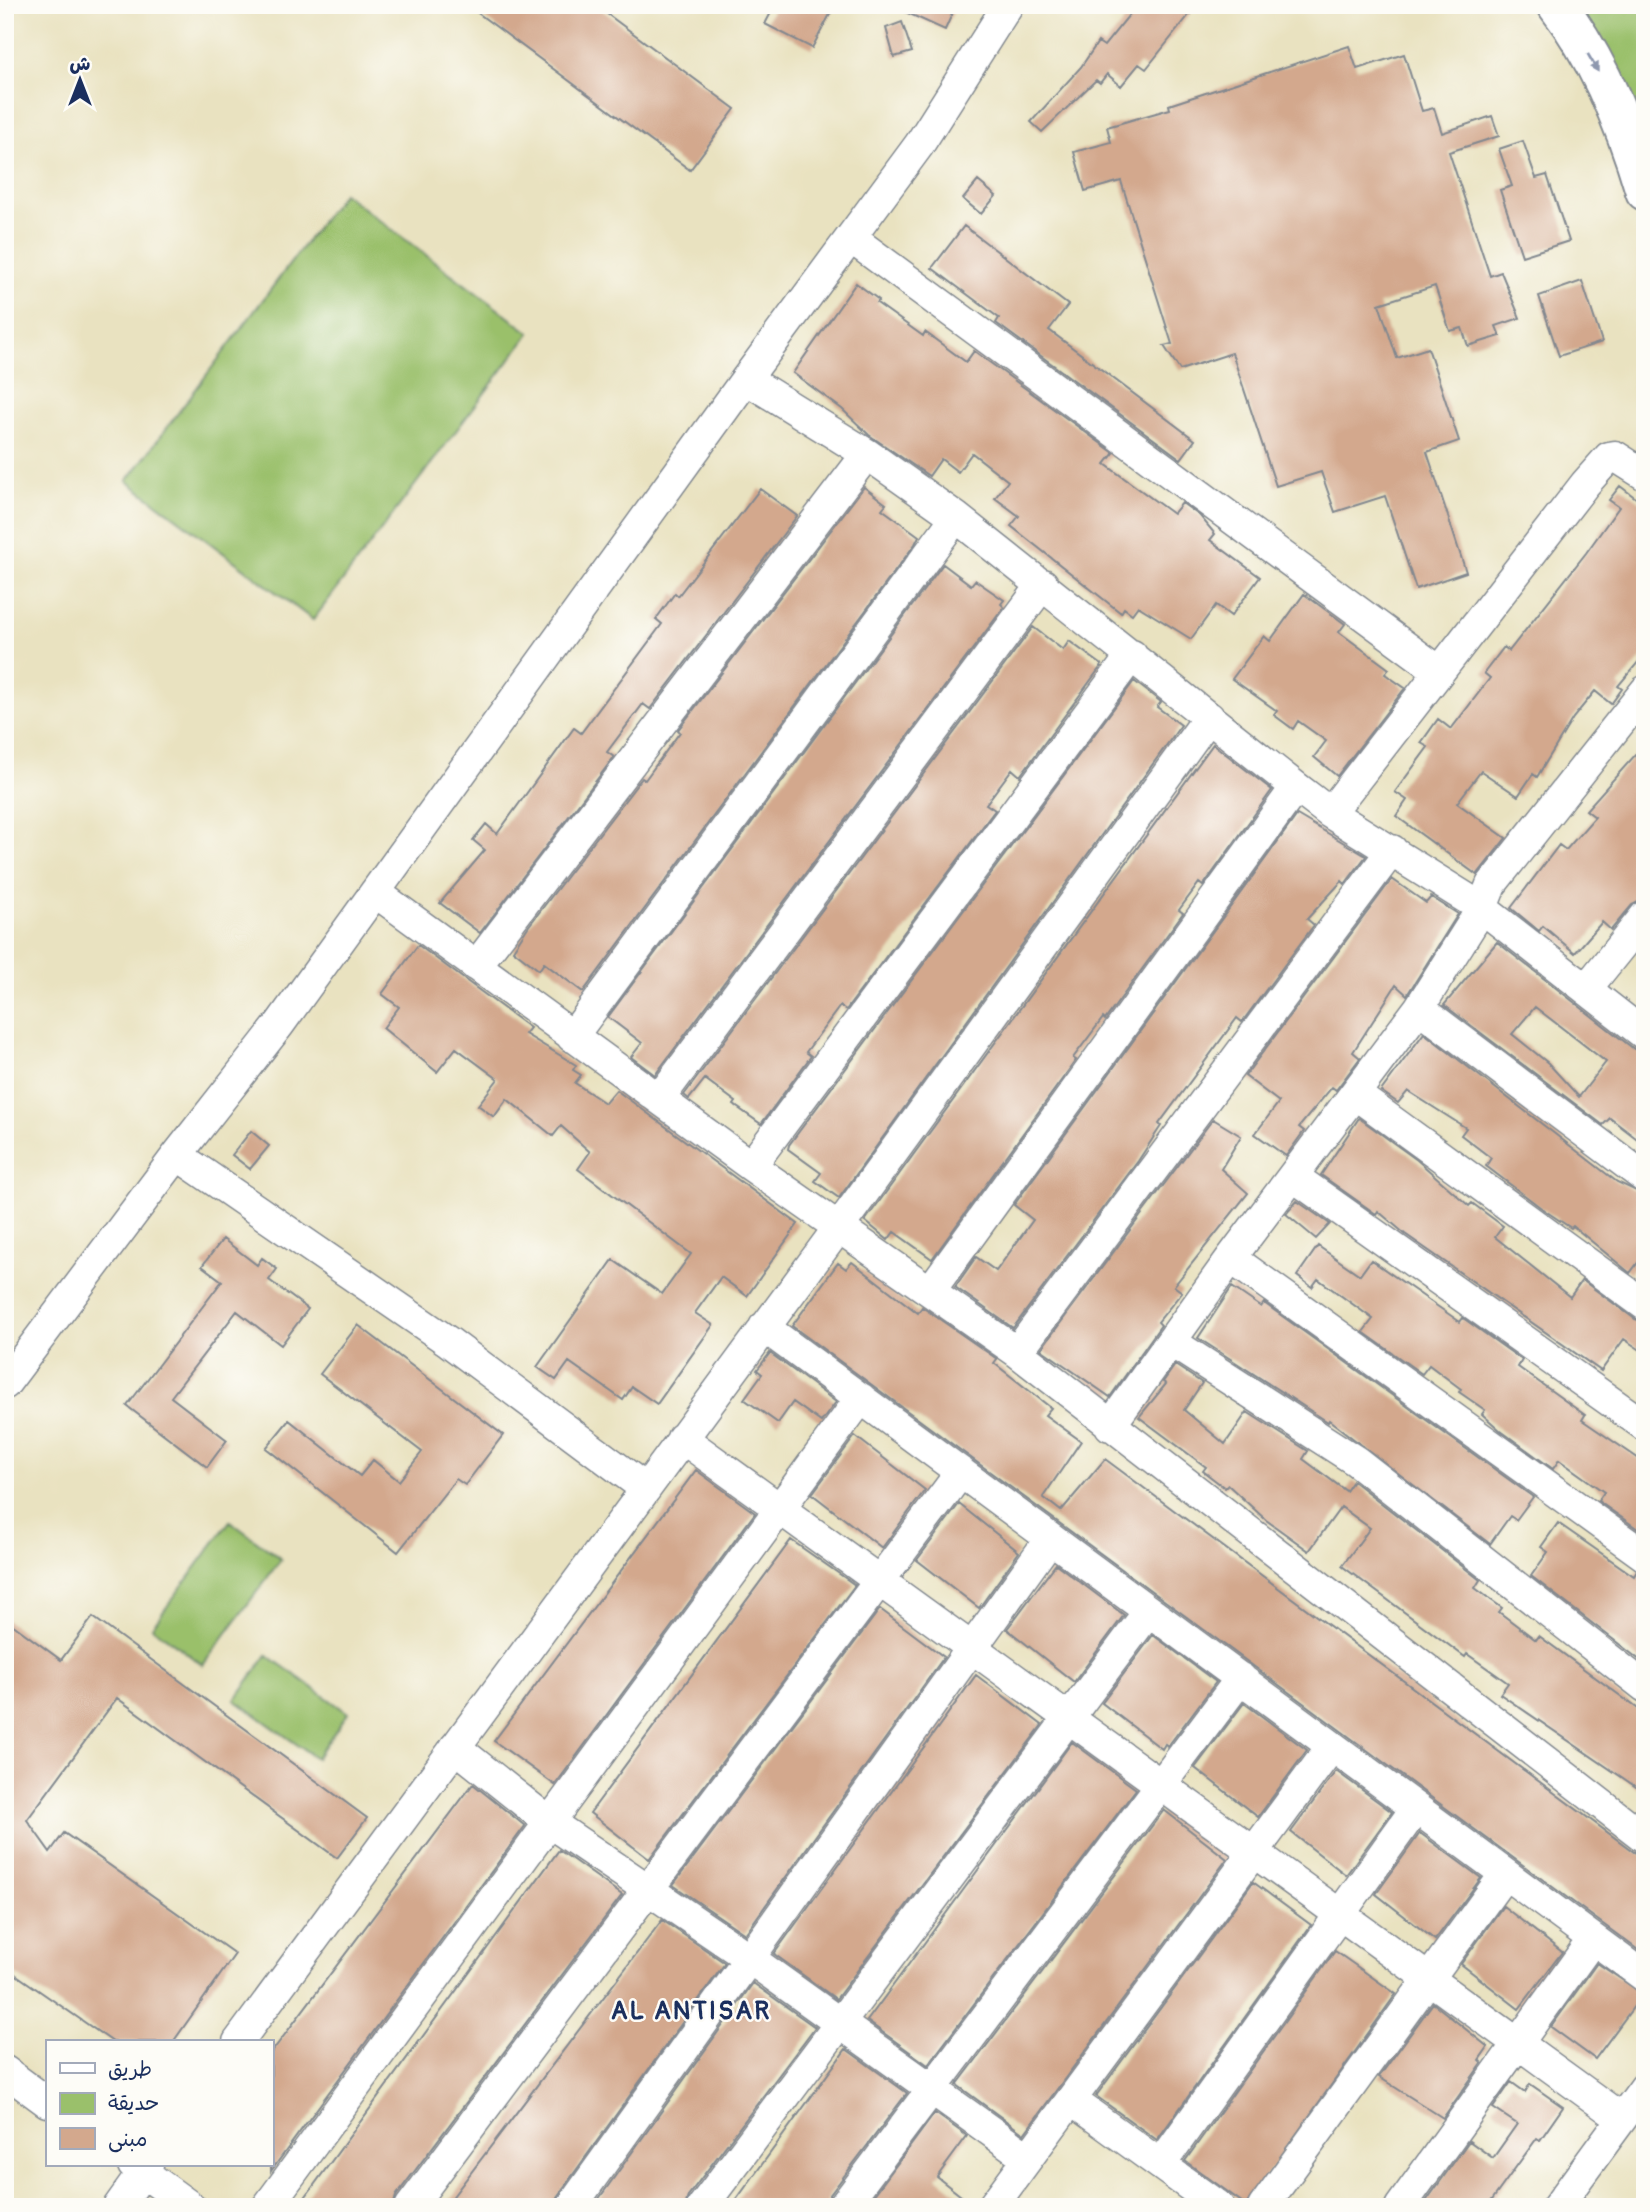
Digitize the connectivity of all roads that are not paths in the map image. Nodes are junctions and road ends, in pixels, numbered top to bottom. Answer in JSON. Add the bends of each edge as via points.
{"nodes":[{"id":1,"x":1008,"y":5,"type":"edge"},
{"id":2,"x":1557,"y":5,"type":"edge"},
{"id":3,"x":1645,"y":191,"type":"edge"},
{"id":4,"x":851,"y":239,"type":"junction"},
{"id":5,"x":746,"y":379,"type":"junction"},
{"id":6,"x":867,"y":454,"type":"junction"},
{"id":7,"x":1645,"y":475,"type":"edge"},
{"id":8,"x":956,"y":517,"type":"junction"},
{"id":9,"x":1043,"y":584,"type":"junction"},
{"id":10,"x":1132,"y":655,"type":"junction"},
{"id":11,"x":1439,"y":671,"type":"junction"},
{"id":12,"x":1645,"y":691,"type":"edge"},
{"id":13,"x":1209,"y":717,"type":"junction"},
{"id":14,"x":1296,"y":787,"type":"junction"},
{"id":15,"x":1330,"y":813,"type":"junction"},
{"id":16,"x":1392,"y":850,"type":"junction"},
{"id":17,"x":375,"y":892,"type":"junction"},
{"id":18,"x":1482,"y":908,"type":"junction"},
{"id":19,"x":1645,"y":916,"type":"edge"},
{"id":20,"x":476,"y":966,"type":"junction"},
{"id":21,"x":1587,"y":988,"type":"junction"},
{"id":22,"x":1419,"y":1007,"type":"junction"},
{"id":23,"x":1645,"y":1035,"type":"edge"},
{"id":24,"x":572,"y":1037,"type":"junction"},
{"id":25,"x":1355,"y":1094,"type":"junction"},
{"id":26,"x":659,"y":1099,"type":"junction"},
{"id":27,"x":177,"y":1155,"type":"junction"},
{"id":28,"x":751,"y":1166,"type":"junction"},
{"id":29,"x":1294,"y":1177,"type":"junction"},
{"id":30,"x":1645,"y":1178,"type":"edge"},
{"id":31,"x":839,"y":1227,"type":"junction"},
{"id":32,"x":1231,"y":1258,"type":"junction"},
{"id":33,"x":930,"y":1291,"type":"junction"},
{"id":34,"x":1645,"y":1305,"type":"edge"},
{"id":35,"x":764,"y":1327,"type":"junction"},
{"id":36,"x":1173,"y":1343,"type":"junction"},
{"id":37,"x":1017,"y":1352,"type":"junction"},
{"id":38,"x":5,"y":1384,"type":"edge"},
{"id":39,"x":861,"y":1398,"type":"junction"},
{"id":40,"x":1110,"y":1426,"type":"junction"},
{"id":41,"x":1645,"y":1426,"type":"edge"},
{"id":42,"x":682,"y":1438,"type":"junction"},
{"id":43,"x":961,"y":1472,"type":"junction"},
{"id":44,"x":646,"y":1489,"type":"junction"},
{"id":45,"x":779,"y":1509,"type":"junction"},
{"id":46,"x":1051,"y":1539,"type":"junction"},
{"id":47,"x":1645,"y":1556,"type":"edge"},
{"id":48,"x":879,"y":1581,"type":"junction"},
{"id":49,"x":1149,"y":1611,"type":"junction"},
{"id":50,"x":972,"y":1648,"type":"junction"},
{"id":51,"x":1241,"y":1678,"type":"junction"},
{"id":52,"x":1645,"y":1687,"type":"edge"},
{"id":53,"x":1069,"y":1718,"type":"junction"},
{"id":54,"x":1332,"y":1746,"type":"junction"},
{"id":55,"x":455,"y":1747,"type":"junction"},
{"id":56,"x":1161,"y":1785,"type":"junction"},
{"id":57,"x":1416,"y":1808,"type":"junction"},
{"id":58,"x":549,"y":1822,"type":"junction"},
{"id":59,"x":1645,"y":1838,"type":"edge"},
{"id":60,"x":1254,"y":1852,"type":"junction"},
{"id":61,"x":1505,"y":1874,"type":"junction"},
{"id":62,"x":647,"y":1891,"type":"junction"},
{"id":63,"x":1340,"y":1914,"type":"junction"},
{"id":64,"x":1593,"y":1939,"type":"junction"},
{"id":65,"x":749,"y":1958,"type":"junction"},
{"id":66,"x":1645,"y":1977,"type":"edge"},
{"id":67,"x":1429,"y":1979,"type":"junction"},
{"id":68,"x":840,"y":2024,"type":"junction"},
{"id":69,"x":240,"y":2040,"type":"edge"},
{"id":70,"x":1518,"y":2043,"type":"junction"},
{"id":71,"x":5,"y":2071,"type":"edge"},
{"id":72,"x":1645,"y":2087,"type":"edge"},
{"id":73,"x":932,"y":2088,"type":"junction"},
{"id":74,"x":1071,"y":2100,"type":"junction"},
{"id":75,"x":46,"y":2101,"type":"edge"},
{"id":76,"x":1621,"y":2118,"type":"junction"},
{"id":77,"x":1028,"y":2158,"type":"junction"},
{"id":78,"x":1161,"y":2164,"type":"junction"},
{"id":79,"x":142,"y":2167,"type":"edge"},
{"id":80,"x":118,"y":2207,"type":"edge"},
{"id":81,"x":191,"y":2207,"type":"edge"},
{"id":82,"x":267,"y":2207,"type":"edge"},
{"id":83,"x":410,"y":2207,"type":"edge"},
{"id":84,"x":571,"y":2207,"type":"edge"},
{"id":85,"x":702,"y":2207,"type":"edge"},
{"id":86,"x":843,"y":2207,"type":"edge"},
{"id":87,"x":992,"y":2207,"type":"edge"},
{"id":88,"x":1219,"y":2207,"type":"edge"},
{"id":89,"x":1263,"y":2207,"type":"edge"},
{"id":90,"x":1400,"y":2207,"type":"edge"},
{"id":91,"x":1557,"y":2207,"type":"edge"}],
"edges":[{"from":1,"to":4,"type":"street","via":[[919,145]]},
{"from":2,"to":3,"type":"highway","one_way":true,"via":[[1599,74]]},
{"from":4,"to":5,"type":"street"},
{"from":4,"to":11,"type":"street"},
{"from":5,"to":6,"type":"street"},
{"from":5,"to":17,"type":"street"},
{"from":6,"to":8,"type":"street"},
{"from":6,"to":20,"type":"street"},
{"from":7,"to":11,"type":"street","via":[[1615,456],[1609,457]]},
{"from":8,"to":9,"type":"street"},
{"from":8,"to":24,"type":"street"},
{"from":9,"to":10,"type":"street"},
{"from":9,"to":26,"type":"street"},
{"from":10,"to":13,"type":"street"},
{"from":10,"to":28,"type":"street"},
{"from":11,"to":15,"type":"street"},
{"from":12,"to":18,"type":"street","via":[[1491,886]]},
{"from":13,"to":14,"type":"street"},
{"from":13,"to":31,"type":"street"},
{"from":14,"to":15,"type":"street"},
{"from":14,"to":33,"type":"street"},
{"from":15,"to":16,"type":"street"},
{"from":16,"to":18,"type":"street"},
{"from":16,"to":37,"type":"street"},
{"from":17,"to":20,"type":"street"},
{"from":17,"to":27,"type":"street"},
{"from":18,"to":21,"type":"street"},
{"from":18,"to":22,"type":"street"},
{"from":19,"to":21,"type":"street"},
{"from":20,"to":24,"type":"street"},
{"from":21,"to":23,"type":"street"},
{"from":22,"to":25,"type":"street"},
{"from":22,"to":30,"type":"street"},
{"from":24,"to":26,"type":"street"},
{"from":25,"to":29,"type":"street"},
{"from":25,"to":34,"type":"street"},
{"from":26,"to":28,"type":"street"},
{"from":27,"to":38,"type":"street"},
{"from":27,"to":44,"type":"street","via":[[449,1342]]},
{"from":28,"to":31,"type":"street"},
{"from":29,"to":32,"type":"street"},
{"from":29,"to":41,"type":"street"},
{"from":31,"to":33,"type":"street"},
{"from":31,"to":35,"type":"street"},
{"from":32,"to":36,"type":"street"},
{"from":32,"to":47,"type":"street"},
{"from":33,"to":37,"type":"street"},
{"from":35,"to":39,"type":"street"},
{"from":35,"to":42,"type":"street"},
{"from":36,"to":40,"type":"street"},
{"from":36,"to":52,"type":"street","via":[[1356,1461]]},
{"from":37,"to":40,"type":"street"},
{"from":39,"to":43,"type":"street"},
{"from":39,"to":45,"type":"street"},
{"from":40,"to":59,"type":"street"},
{"from":42,"to":44,"type":"street"},
{"from":42,"to":45,"type":"street"},
{"from":43,"to":46,"type":"street"},
{"from":43,"to":48,"type":"street"},
{"from":44,"to":55,"type":"street"},
{"from":45,"to":48,"type":"street"},
{"from":45,"to":58,"type":"street"},
{"from":46,"to":49,"type":"street"},
{"from":46,"to":50,"type":"street"},
{"from":48,"to":50,"type":"street"},
{"from":48,"to":62,"type":"street"},
{"from":49,"to":51,"type":"street"},
{"from":49,"to":53,"type":"street"},
{"from":50,"to":53,"type":"street"},
{"from":50,"to":65,"type":"street"},
{"from":51,"to":54,"type":"street"},
{"from":51,"to":56,"type":"street"},
{"from":53,"to":56,"type":"street"},
{"from":53,"to":68,"type":"street"},
{"from":54,"to":57,"type":"street"},
{"from":54,"to":60,"type":"street"},
{"from":55,"to":58,"type":"street"},
{"from":55,"to":69,"type":"street"},
{"from":56,"to":60,"type":"street"},
{"from":56,"to":73,"type":"street"},
{"from":57,"to":61,"type":"street"},
{"from":57,"to":63,"type":"street"},
{"from":58,"to":62,"type":"street"},
{"from":58,"to":82,"type":"street"},
{"from":60,"to":63,"type":"street"},
{"from":60,"to":74,"type":"street"},
{"from":61,"to":64,"type":"street"},
{"from":61,"to":67,"type":"street"},
{"from":62,"to":65,"type":"street"},
{"from":62,"to":83,"type":"street"},
{"from":63,"to":67,"type":"street"},
{"from":63,"to":78,"type":"street"},
{"from":64,"to":66,"type":"street"},
{"from":64,"to":70,"type":"street"},
{"from":65,"to":68,"type":"street"},
{"from":65,"to":84,"type":"street"},
{"from":67,"to":70,"type":"street"},
{"from":67,"to":89,"type":"street"},
{"from":68,"to":73,"type":"street"},
{"from":68,"to":85,"type":"street"},
{"from":70,"to":76,"type":"street"},
{"from":70,"to":90,"type":"street"},
{"from":71,"to":75,"type":"street"},
{"from":72,"to":76,"type":"street"},
{"from":73,"to":77,"type":"street"},
{"from":73,"to":86,"type":"street"},
{"from":74,"to":77,"type":"street"},
{"from":74,"to":78,"type":"street"},
{"from":76,"to":91,"type":"street"},
{"from":77,"to":87,"type":"street"},
{"from":78,"to":88,"type":"street"},
{"from":79,"to":80,"type":"street"},
{"from":79,"to":81,"type":"street"}]}
